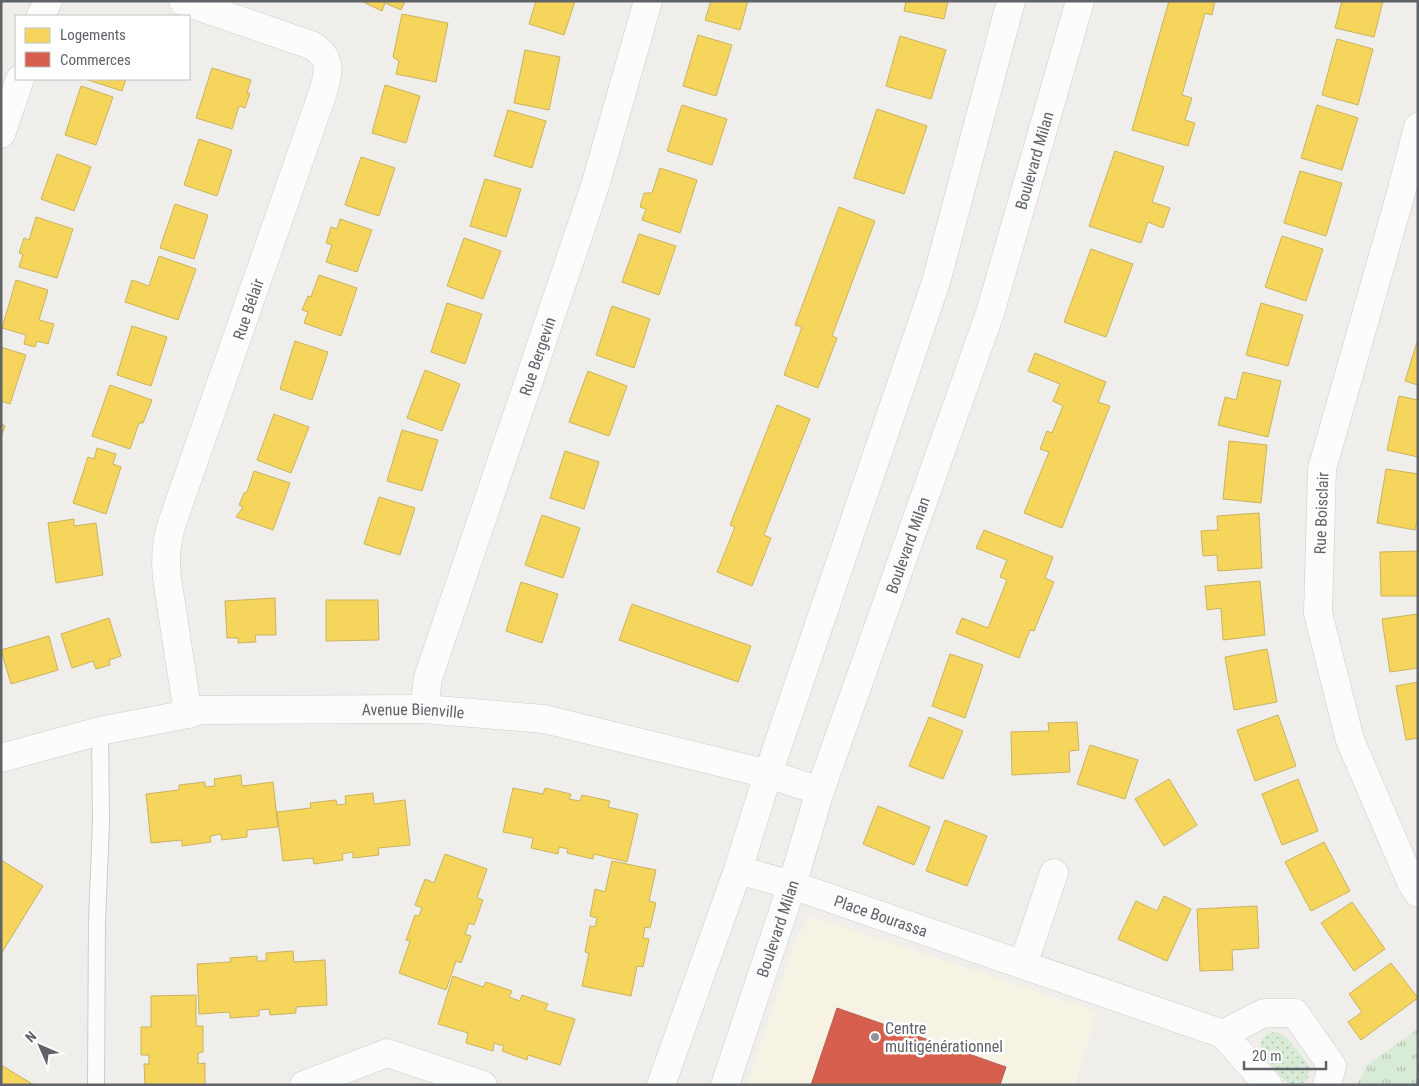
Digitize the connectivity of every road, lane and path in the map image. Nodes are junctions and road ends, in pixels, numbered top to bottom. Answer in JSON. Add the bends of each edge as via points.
{"nodes":[{"id":1,"x":48,"y":1,"type":"edge"},
{"id":2,"x":182,"y":1,"type":"edge"},
{"id":3,"x":648,"y":1,"type":"edge"},
{"id":4,"x":1011,"y":1,"type":"edge"},
{"id":5,"x":1080,"y":1,"type":"edge"},
{"id":6,"x":42,"y":15,"type":"edge"},
{"id":7,"x":20,"y":80,"type":"edge"},
{"id":8,"x":1418,"y":127,"type":"edge"},
{"id":9,"x":1,"y":134,"type":"edge"},
{"id":10,"x":424,"y":709,"type":"junction"},
{"id":11,"x":188,"y":714,"type":"junction"},
{"id":12,"x":100,"y":731,"type":"junction"},
{"id":13,"x":1,"y":758,"type":"edge"},
{"id":14,"x":768,"y":774,"type":"junction"},
{"id":15,"x":820,"y":791,"type":"junction"},
{"id":16,"x":738,"y":870,"type":"junction"},
{"id":17,"x":1054,"y":873,"type":"dead end"},
{"id":18,"x":792,"y":885,"type":"junction"},
{"id":19,"x":1418,"y":893,"type":"edge"},
{"id":20,"x":1023,"y":965,"type":"junction"},
{"id":21,"x":1223,"y":1034,"type":"junction"},
{"id":22,"x":96,"y":1085,"type":"edge"},
{"id":23,"x":304,"y":1085,"type":"edge"},
{"id":24,"x":483,"y":1085,"type":"edge"},
{"id":25,"x":661,"y":1085,"type":"edge"},
{"id":26,"x":725,"y":1085,"type":"edge"},
{"id":27,"x":1268,"y":1085,"type":"edge"},
{"id":28,"x":1327,"y":1085,"type":"edge"}],
"edges":[{"from":1,"to":6,"type":"street"},
{"from":2,"to":11,"type":"street","name":"Rue Bélair","via":[[311,45],[325,57],[328,68],[322,95],[167,541],[167,578]]},
{"from":3,"to":10,"type":"street","name":"Rue Bergevin","via":[[595,186],[428,678]]},
{"from":4,"to":14,"type":"street","via":[[936,282]]},
{"from":5,"to":15,"type":"street","name":"Boulevard Milan","via":[[990,313]]},
{"from":7,"to":9,"type":"street"},
{"from":8,"to":19,"type":"street","name":"Rue Boisclair","via":[[1322,469],[1318,613],[1350,740]]},
{"from":10,"to":11,"type":"street","name":"Avenue Bienville","via":[[200,710]]},
{"from":10,"to":14,"type":"street","name":"Avenue Bienville","via":[[544,719]]},
{"from":11,"to":12,"type":"street","name":"Avenue Bienville"},
{"from":12,"to":13,"type":"street","name":"Avenue Bienville"},
{"from":12,"to":22,"type":"lane"},
{"from":14,"to":15,"type":"street","name":"Avenue Bienville"},
{"from":14,"to":16,"type":"street"},
{"from":15,"to":18,"type":"street","name":"Boulevard Milan"},
{"from":16,"to":18,"type":"street","name":"Place Bourassa"},
{"from":16,"to":25,"type":"street"},
{"from":17,"to":20,"type":"street"},
{"from":18,"to":20,"type":"street","name":"Place Bourassa"},
{"from":18,"to":26,"type":"street","name":"Boulevard Milan"},
{"from":20,"to":21,"type":"street","name":"Place Bourassa"},
{"from":21,"to":27,"type":"street","name":"Place Bourassa"},
{"from":21,"to":28,"type":"street","via":[[1264,1013],[1296,1013],[1332,1066]]},
{"from":23,"to":24,"type":"street","via":[[387,1053]]}]}
